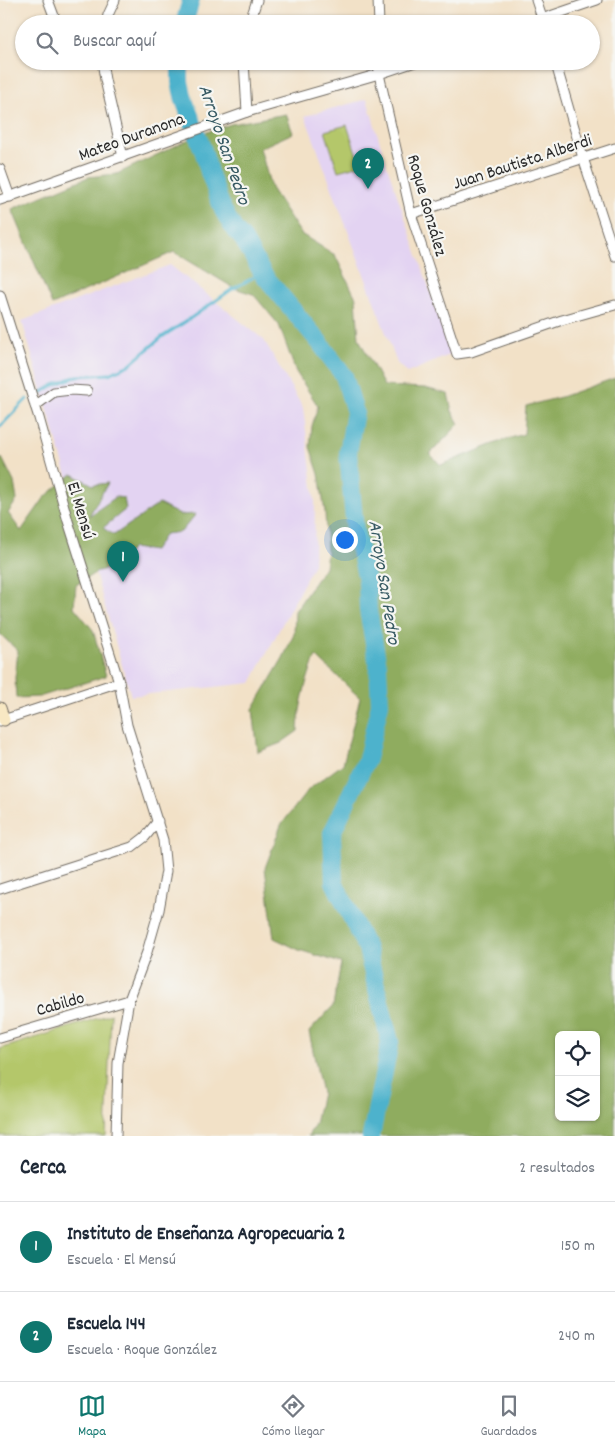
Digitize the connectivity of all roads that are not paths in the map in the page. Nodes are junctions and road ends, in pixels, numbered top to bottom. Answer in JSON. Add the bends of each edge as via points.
{"nodes":[{"id":1,"x":48,"y":0,"type":"edge"},
{"id":2,"x":115,"y":0,"type":"edge"},
{"id":3,"x":257,"y":0,"type":"edge"},
{"id":4,"x":378,"y":0,"type":"edge"},
{"id":5,"x":536,"y":0,"type":"edge"},
{"id":6,"x":597,"y":0,"type":"edge"},
{"id":7,"x":54,"y":15,"type":"edge"},
{"id":8,"x":108,"y":15,"type":"edge"},
{"id":9,"x":252,"y":15,"type":"edge"},
{"id":10,"x":379,"y":15,"type":"edge"},
{"id":11,"x":541,"y":15,"type":"edge"},
{"id":12,"x":558,"y":15,"type":"edge"},
{"id":13,"x":103,"y":70,"type":"edge"},
{"id":14,"x":245,"y":70,"type":"edge"},
{"id":15,"x":379,"y":70,"type":"edge"},
{"id":16,"x":391,"y":70,"type":"edge"},
{"id":17,"x":558,"y":70,"type":"edge"},
{"id":18,"x":379,"y":74,"type":"junction"},
{"id":19,"x":247,"y":112,"type":"junction"},
{"id":20,"x":615,"y":148,"type":"edge"},
{"id":21,"x":123,"y":156,"type":"junction"},
{"id":22,"x":583,"y":158,"type":"junction"},
{"id":23,"x":0,"y":169,"type":"edge"},
{"id":24,"x":10,"y":197,"type":"junction"},
{"id":25,"x":0,"y":200,"type":"edge"},
{"id":26,"x":411,"y":214,"type":"junction"},
{"id":27,"x":615,"y":256,"type":"edge"},
{"id":28,"x":0,"y":295,"type":"edge"},
{"id":29,"x":615,"y":304,"type":"edge"},
{"id":30,"x":87,"y":391,"type":"dead end"},
{"id":31,"x":35,"y":406,"type":"junction"},
{"id":32,"x":119,"y":682,"type":"junction"},
{"id":33,"x":0,"y":708,"type":"edge"},
{"id":34,"x":2,"y":720,"type":"edge"},
{"id":35,"x":158,"y":821,"type":"junction"},
{"id":36,"x":0,"y":889,"type":"edge"},
{"id":37,"x":129,"y":1000,"type":"junction"},
{"id":38,"x":0,"y":1038,"type":"edge"},
{"id":39,"x":116,"y":1136,"type":"edge"}],
"edges":[{"from":1,"to":7,"type":"street"},
{"from":2,"to":8,"type":"street"},
{"from":3,"to":9,"type":"street"},
{"from":4,"to":10,"type":"street"},
{"from":5,"to":11,"type":"street"},
{"from":6,"to":12,"type":"street"},
{"from":13,"to":21,"type":"street"},
{"from":14,"to":19,"type":"street"},
{"from":15,"to":18,"type":"street","name":"Roque González"},
{"from":16,"to":18,"type":"street","name":"Mateo Duranona"},
{"from":17,"to":22,"type":"street"},
{"from":18,"to":19,"type":"street","name":"Mateo Duranona"},
{"from":18,"to":26,"type":"street","name":"Roque González"},
{"from":19,"to":21,"type":"street","name":"Mateo Duranona"},
{"from":20,"to":22,"type":"street","name":"Juan Bautista Alberdi"},
{"from":21,"to":24,"type":"street","name":"Mateo Duranona"},
{"from":22,"to":26,"type":"street","name":"Juan Bautista Alberdi"},
{"from":22,"to":27,"type":"street"},
{"from":23,"to":24,"type":"street"},
{"from":24,"to":25,"type":"street","name":"Mateo Duranona"},
{"from":26,"to":29,"type":"street","name":"Roque González","via":[[457,354]]},
{"from":28,"to":31,"type":"street","name":"El Mensú"},
{"from":30,"to":31,"type":"street","via":[[54,392]]},
{"from":31,"to":32,"type":"street","name":"El Mensú"},
{"from":32,"to":34,"type":"street"},
{"from":32,"to":35,"type":"street","name":"El Mensú","via":[[127,725]]},
{"from":33,"to":34,"type":"main road"},
{"from":35,"to":36,"type":"street","via":[[132,847]]},
{"from":35,"to":37,"type":"street","name":"El Mensú","via":[[166,872],[155,927]]},
{"from":37,"to":38,"type":"street","name":"Cabildo"},
{"from":37,"to":39,"type":"street","name":"El Mensú","via":[[118,1063]]}]}
